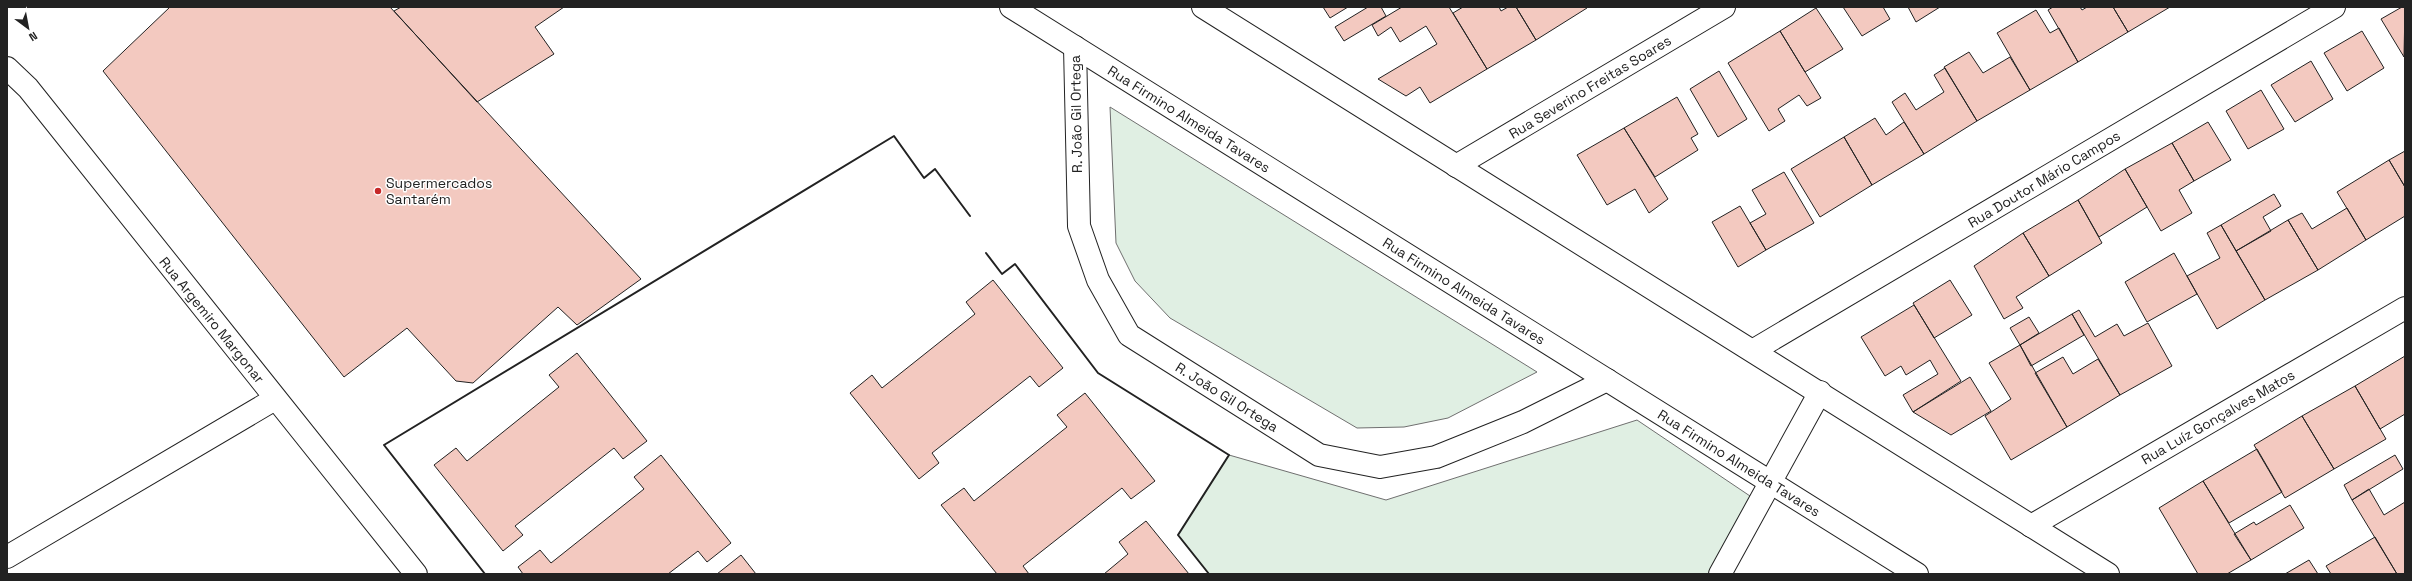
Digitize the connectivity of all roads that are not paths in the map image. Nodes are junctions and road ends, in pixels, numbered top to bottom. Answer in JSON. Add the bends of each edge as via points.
{"nodes":[{"id":1,"x":1011,"y":7,"type":"edge"},
{"id":2,"x":1203,"y":7,"type":"edge"},
{"id":3,"x":1724,"y":7,"type":"edge"},
{"id":4,"x":2334,"y":7,"type":"edge"},
{"id":5,"x":1075,"y":47,"type":"junction"},
{"id":6,"x":7,"y":68,"type":"edge"},
{"id":7,"x":1456,"y":166,"type":"junction"},
{"id":8,"x":2405,"y":308,"type":"edge"},
{"id":9,"x":1754,"y":350,"type":"junction"},
{"id":10,"x":1606,"y":380,"type":"junction"},
{"id":11,"x":1820,"y":392,"type":"junction"},
{"id":12,"x":275,"y":399,"type":"junction"},
{"id":13,"x":1770,"y":482,"type":"junction"},
{"id":14,"x":2032,"y":526,"type":"junction"},
{"id":15,"x":7,"y":557,"type":"edge"},
{"id":16,"x":416,"y":574,"type":"edge"},
{"id":17,"x":1720,"y":574,"type":"edge"},
{"id":18,"x":1917,"y":574,"type":"edge"},
{"id":19,"x":2108,"y":574,"type":"edge"}],
"edges":[{"from":1,"to":5,"type":"street","name":"Rua Firmino Almeida Tavares"},
{"from":2,"to":7,"type":"street"},
{"from":3,"to":7,"type":"street","name":"Rua Severino Freitas Soares"},
{"from":4,"to":9,"type":"street","name":"Rua Doutor Mário Campos"},
{"from":5,"to":10,"type":"street","name":"Rua Firmino Almeida Tavares"},
{"from":5,"to":10,"type":"street","name":"R. João Gil Ortega","via":[[1079,226],[1098,280],[1129,335],[1312,450],[1319,454],[1380,467],[1436,457],[1523,422]]},
{"from":6,"to":12,"type":"street","name":"Rua Argemiro Margonar","via":[[28,88]]},
{"from":7,"to":9,"type":"street"},
{"from":8,"to":14,"type":"street","name":"Rua Luíz Gonçalves Matos"},
{"from":9,"to":11,"type":"street"},
{"from":10,"to":13,"type":"street","name":"Rua Firmino Almeida Tavares"},
{"from":11,"to":13,"type":"street"},
{"from":11,"to":14,"type":"street"},
{"from":12,"to":15,"type":"street"},
{"from":12,"to":16,"type":"street","name":"Rua Argemiro Margonar"},
{"from":13,"to":17,"type":"street"},
{"from":13,"to":18,"type":"street","name":"Rua Firmino Almeida Tavares"},
{"from":14,"to":19,"type":"street"}]}
